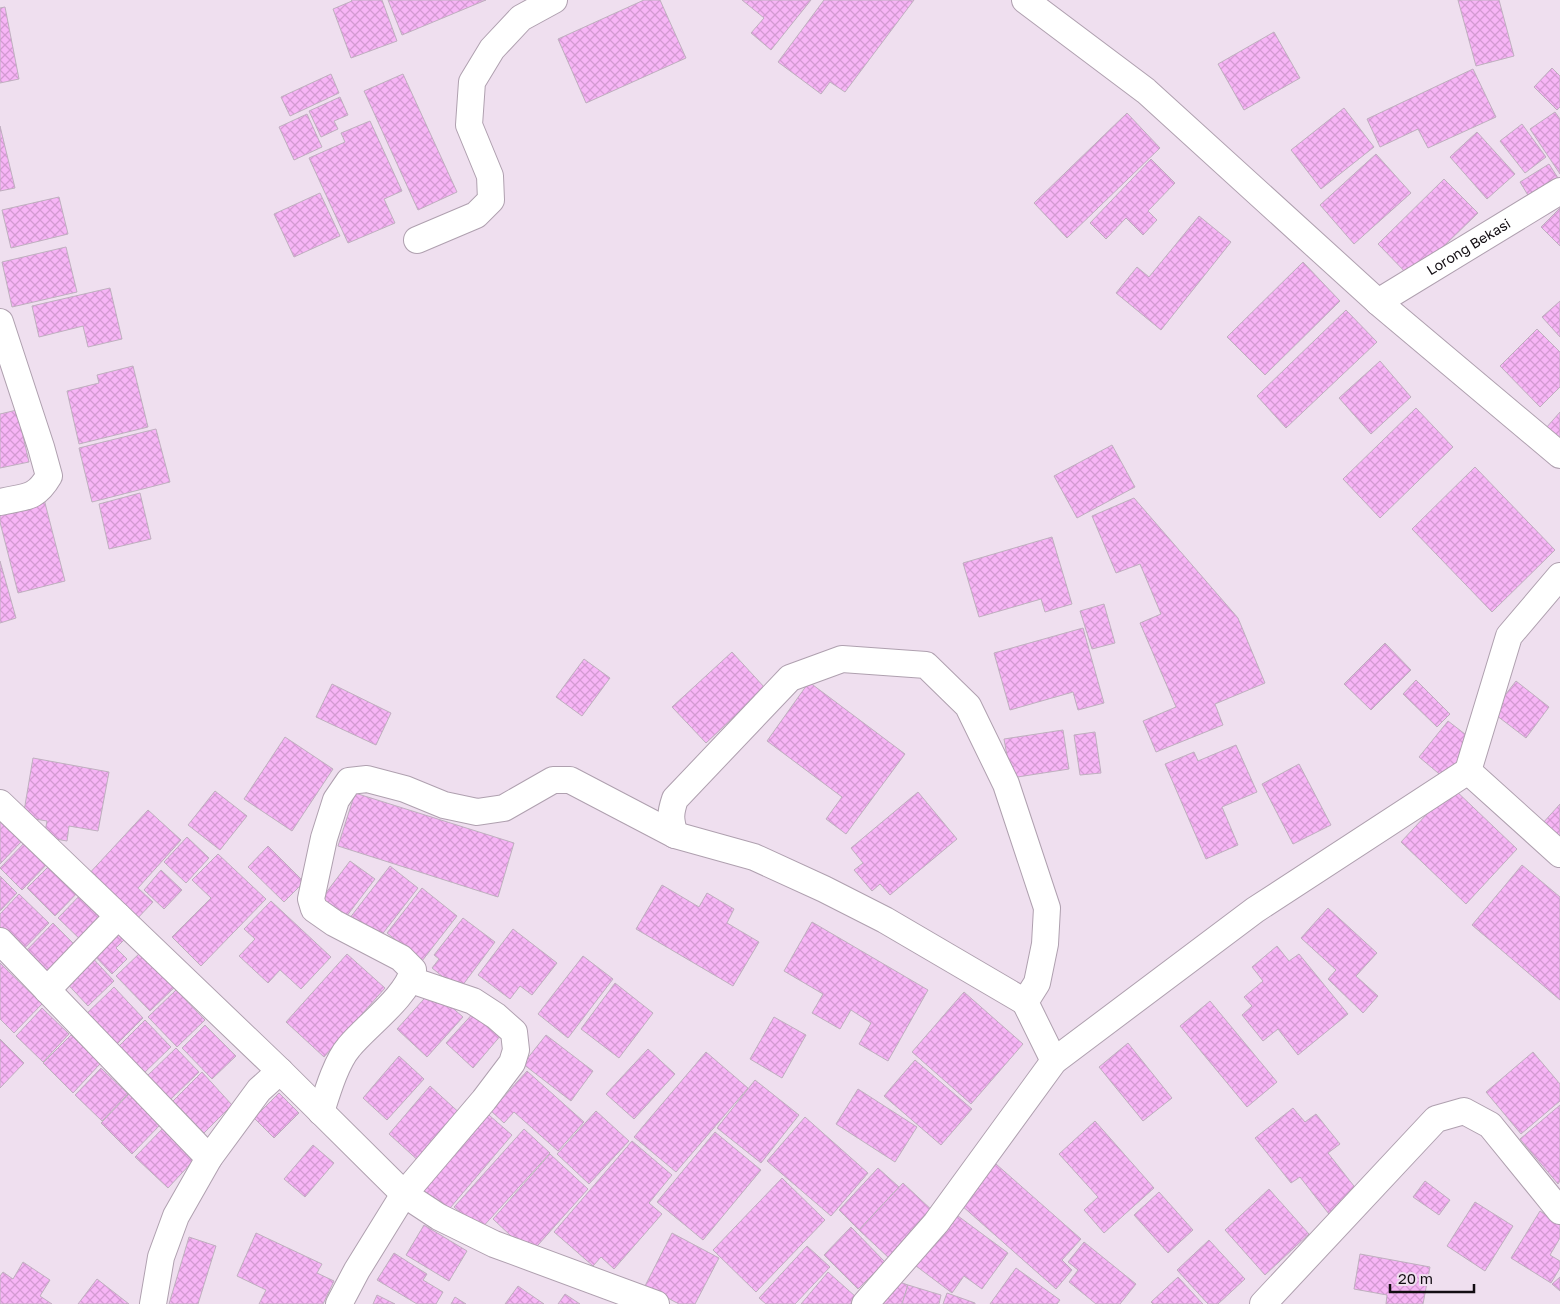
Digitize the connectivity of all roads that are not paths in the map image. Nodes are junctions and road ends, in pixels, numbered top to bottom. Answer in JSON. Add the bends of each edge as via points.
{"nodes":[{"id":1,"x":554,"y":0,"type":"edge"},
{"id":2,"x":1025,"y":0,"type":"edge"},
{"id":3,"x":1560,"y":191,"type":"edge"},
{"id":4,"x":417,"y":240,"type":"dead end"},
{"id":5,"x":1378,"y":302,"type":"junction"},
{"id":6,"x":0,"y":322,"type":"edge"},
{"id":7,"x":1560,"y":455,"type":"edge"},
{"id":8,"x":0,"y":502,"type":"edge"},
{"id":9,"x":1560,"y":576,"type":"edge"},
{"id":10,"x":1468,"y":770,"type":"junction"},
{"id":11,"x":0,"y":803,"type":"edge"},
{"id":12,"x":675,"y":835,"type":"junction"},
{"id":13,"x":1560,"y":854,"type":"edge"},
{"id":14,"x":118,"y":916,"type":"junction"},
{"id":15,"x":0,"y":941,"type":"edge"},
{"id":16,"x":411,"y":980,"type":"junction"},
{"id":17,"x":47,"y":990,"type":"junction"},
{"id":18,"x":1025,"y":1002,"type":"junction"},
{"id":19,"x":1054,"y":1061,"type":"junction"},
{"id":20,"x":280,"y":1071,"type":"junction"},
{"id":21,"x":321,"y":1112,"type":"junction"},
{"id":22,"x":209,"y":1158,"type":"junction"},
{"id":23,"x":404,"y":1194,"type":"junction"},
{"id":24,"x":1560,"y":1212,"type":"edge"},
{"id":25,"x":152,"y":1304,"type":"edge"},
{"id":26,"x":339,"y":1304,"type":"edge"},
{"id":27,"x":656,"y":1304,"type":"edge"},
{"id":28,"x":865,"y":1304,"type":"edge"},
{"id":29,"x":1263,"y":1304,"type":"edge"}],
"edges":[{"from":1,"to":4,"type":"street","via":[[521,18],[492,49],[472,82],[469,125],[490,176],[491,200],[476,215]]},
{"from":2,"to":5,"type":"street","via":[[1146,92]]},
{"from":3,"to":5,"type":"street","name":"Lorong Bekasi"},
{"from":5,"to":7,"type":"street"},
{"from":6,"to":8,"type":"street","via":[[49,476],[36,494]]},
{"from":9,"to":10,"type":"street","via":[[1509,636]]},
{"from":10,"to":13,"type":"street"},
{"from":10,"to":19,"type":"street","via":[[1255,910]]},
{"from":11,"to":14,"type":"street"},
{"from":12,"to":16,"type":"street","via":[[570,780],[553,780],[504,808],[477,812],[444,805],[405,789],[367,779],[349,781],[336,800],[324,838],[312,905],[314,910],[334,923],[401,958],[413,970]]},
{"from":12,"to":18,"type":"street","via":[[754,856],[824,889],[885,920]]},
{"from":12,"to":18,"type":"street","via":[[670,819],[675,799],[790,678],[842,659],[926,666],[968,706],[1006,784],[1047,908],[1045,944],[1037,983]]},
{"from":14,"to":17,"type":"street"},
{"from":14,"to":20,"type":"street"},
{"from":15,"to":17,"type":"street"},
{"from":16,"to":21,"type":"street","via":[[347,1048]]},
{"from":16,"to":23,"type":"street","via":[[473,1001],[496,1016],[514,1032],[516,1050],[512,1063],[484,1100]]},
{"from":17,"to":22,"type":"street"},
{"from":18,"to":19,"type":"street"},
{"from":19,"to":28,"type":"street","via":[[936,1223]]},
{"from":20,"to":21,"type":"street"},
{"from":20,"to":22,"type":"street","via":[[259,1090]]},
{"from":21,"to":23,"type":"street"},
{"from":22,"to":25,"type":"street","via":[[176,1216],[161,1257]]},
{"from":23,"to":26,"type":"street"},
{"from":23,"to":27,"type":"street","via":[[439,1217],[494,1244]]},
{"from":24,"to":29,"type":"street","via":[[1490,1125],[1464,1111],[1436,1119]]}]}
